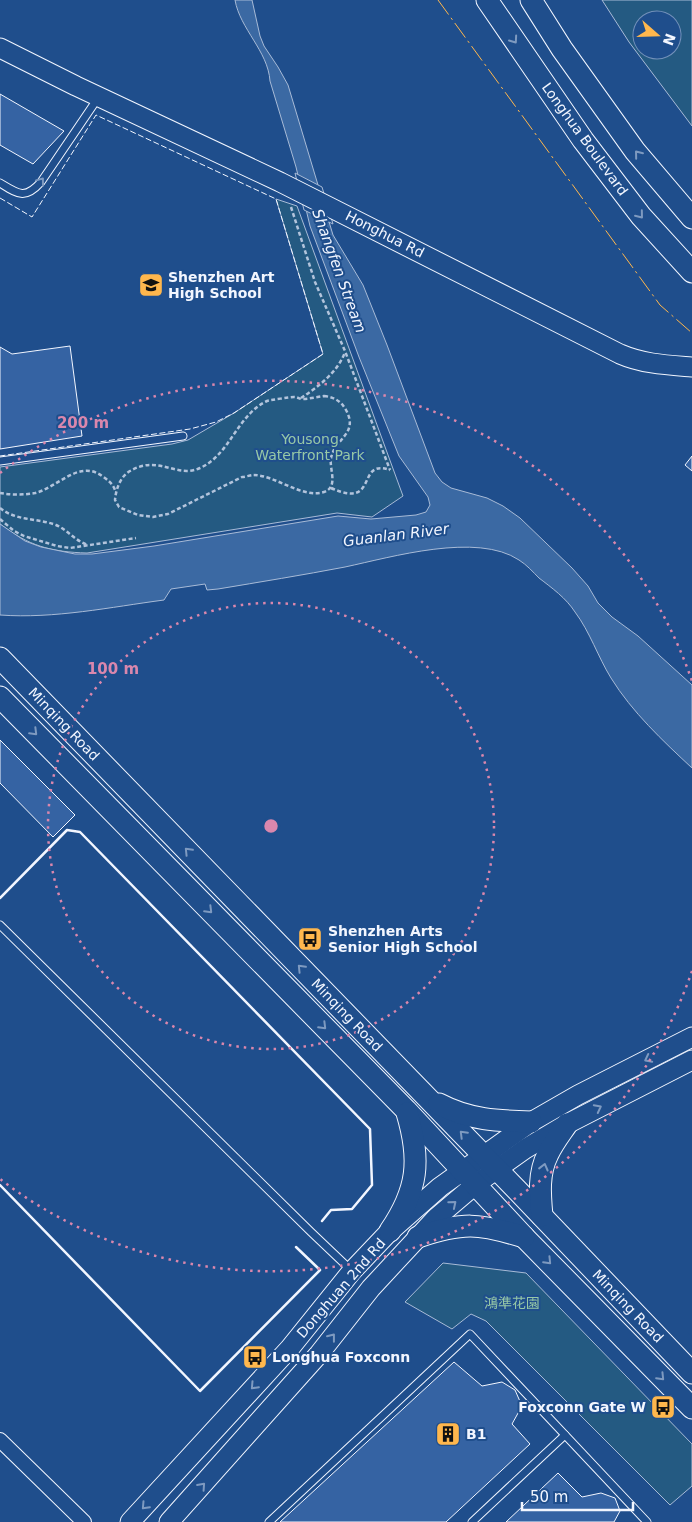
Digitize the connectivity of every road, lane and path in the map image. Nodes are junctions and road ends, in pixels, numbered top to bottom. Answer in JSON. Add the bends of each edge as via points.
{"nodes":[{"id":1,"x":487,"y":0,"type":"edge"},
{"id":2,"x":531,"y":0,"type":"edge"},
{"id":3,"x":0,"y":48,"type":"edge"},
{"id":4,"x":98,"y":97,"type":"junction"},
{"id":5,"x":0,"y":183,"type":"edge"},
{"id":6,"x":289,"y":201,"type":"dead end"},
{"id":7,"x":692,"y":218,"type":"edge"},
{"id":8,"x":692,"y":272,"type":"edge"},
{"id":9,"x":345,"y":350,"type":"junction"},
{"id":10,"x":692,"y":368,"type":"edge"},
{"id":11,"x":300,"y":399,"type":"junction"},
{"id":12,"x":183,"y":436,"type":"dead end"},
{"id":13,"x":0,"y":461,"type":"edge"},
{"id":14,"x":331,"y":488,"type":"junction"},
{"id":15,"x":116,"y":491,"type":"junction"},
{"id":16,"x":0,"y":493,"type":"edge"},
{"id":17,"x":0,"y":508,"type":"edge"},
{"id":18,"x":0,"y":519,"type":"edge"},
{"id":19,"x":136,"y":538,"type":"dead end"},
{"id":20,"x":90,"y":546,"type":"junction"},
{"id":21,"x":0,"y":658,"type":"edge"},
{"id":22,"x":0,"y":697,"type":"edge"},
{"id":23,"x":0,"y":925,"type":"edge"},
{"id":24,"x":692,"y":1037,"type":"edge"},
{"id":25,"x":692,"y":1060,"type":"edge"},
{"id":26,"x":428,"y":1098,"type":"junction"},
{"id":27,"x":406,"y":1110,"type":"junction"},
{"id":28,"x":531,"y":1122,"type":"junction"},
{"id":29,"x":567,"y":1124,"type":"junction"},
{"id":30,"x":490,"y":1162,"type":"junction"},
{"id":31,"x":470,"y":1178,"type":"junction"},
{"id":32,"x":542,"y":1216,"type":"junction"},
{"id":33,"x":390,"y":1232,"type":"junction"},
{"id":34,"x":418,"y":1237,"type":"junction"},
{"id":35,"x":525,"y":1238,"type":"junction"},
{"id":36,"x":352,"y":1271,"type":"junction"},
{"id":37,"x":692,"y":1373,"type":"edge"},
{"id":38,"x":692,"y":1408,"type":"edge"},
{"id":39,"x":565,"y":1435,"type":"junction"},
{"id":40,"x":0,"y":1440,"type":"edge"},
{"id":41,"x":84,"y":1522,"type":"edge"},
{"id":42,"x":130,"y":1522,"type":"edge"},
{"id":43,"x":169,"y":1522,"type":"edge"},
{"id":44,"x":269,"y":1522,"type":"edge"},
{"id":45,"x":472,"y":1522,"type":"edge"},
{"id":46,"x":647,"y":1522,"type":"edge"}],
"edges":[{"from":1,"to":8,"type":"main road","name":"Longhua Boulevard","one_way":true,"via":[[583,140],[641,216]]},
{"from":7,"to":2,"type":"main road","one_way":true,"via":[[635,151]]},
{"from":3,"to":4,"type":"main road","name":"Honghua Rd"},
{"from":5,"to":4,"type":"lane","one_way":true,"via":[[18,193],[34,190]]},
{"from":4,"to":10,"type":"main road","name":"Honghua Rd","via":[[340,211],[632,359]]},
{"from":6,"to":9,"type":"path","via":[[314,282]]},
{"from":9,"to":11,"type":"path","via":[[339,366]]},
{"from":9,"to":14,"type":"path","via":[[390,470],[375,470],[358,493],[348,494]]},
{"from":11,"to":14,"type":"path","via":[[332,397],[339,401],[350,420],[344,439],[331,457]]},
{"from":11,"to":15,"type":"path","via":[[288,397],[268,401],[257,408],[202,468],[190,472],[151,464],[138,466],[120,480]]},
{"from":12,"to":13,"type":"lane"},
{"from":14,"to":15,"type":"path","via":[[316,494],[268,478],[242,477],[168,514],[153,518],[119,506],[115,500]]},
{"from":15,"to":16,"type":"path","via":[[107,479],[90,470],[65,477],[34,493]]},
{"from":17,"to":20,"type":"path","via":[[23,519],[62,527],[81,543]]},
{"from":18,"to":20,"type":"path","via":[[14,531],[49,544],[70,548]]},
{"from":19,"to":20,"type":"path"},
{"from":26,"to":21,"type":"main road","name":"Minqing Road","one_way":true},
{"from":22,"to":27,"type":"main road","name":"Minqing Road","one_way":true},
{"from":23,"to":36,"type":"lane"},
{"from":24,"to":28,"type":"main road","name":"Donghuan 2nd Rd","one_way":true},
{"from":29,"to":25,"type":"main road","name":"Donghuan 2nd Rd","one_way":true},
{"from":26,"to":28,"type":"main road","via":[[453,1112],[473,1117]]},
{"from":30,"to":26,"type":"main road","name":"Minqing Road","one_way":true},
{"from":27,"to":31,"type":"main road","name":"Minqing Road"},
{"from":27,"to":33,"type":"main road","via":[[415,1149],[414,1173],[410,1196]]},
{"from":28,"to":30,"type":"main road","name":"Donghuan 2nd Rd"},
{"from":29,"to":30,"type":"main road","name":"Donghuan 2nd Rd","via":[[525,1149]]},
{"from":32,"to":29,"type":"main road","one_way":true,"via":[[542,1172],[547,1155]]},
{"from":30,"to":31,"type":"main road","name":"Donghuan 2nd Rd"},
{"from":30,"to":32,"type":"main road","name":"Minqing Road"},
{"from":31,"to":33,"type":"main road","name":"Donghuan 2nd Rd","via":[[440,1187]]},
{"from":34,"to":31,"type":"main road","name":"Donghuan 2nd Rd","one_way":true},
{"from":31,"to":35,"type":"main road","name":"Minqing Road"},
{"from":32,"to":37,"type":"main road","name":"Minqing Road"},
{"from":33,"to":36,"type":"main road","name":"Donghuan 2nd Rd"},
{"from":34,"to":35,"type":"main road","via":[[456,1226],[476,1225]]},
{"from":43,"to":34,"type":"main road","name":"Donghuan 2nd Rd","one_way":true,"via":[[319,1354],[370,1288]]},
{"from":35,"to":38,"type":"main road","name":"Minqing Road","one_way":true},
{"from":36,"to":42,"type":"main road","name":"Donghuan 2nd Rd","one_way":true,"via":[[290,1348]]},
{"from":39,"to":44,"type":"lane","via":[[470,1334]]},
{"from":39,"to":45,"type":"lane"},
{"from":39,"to":46,"type":"lane"},
{"from":40,"to":41,"type":"street"}]}
